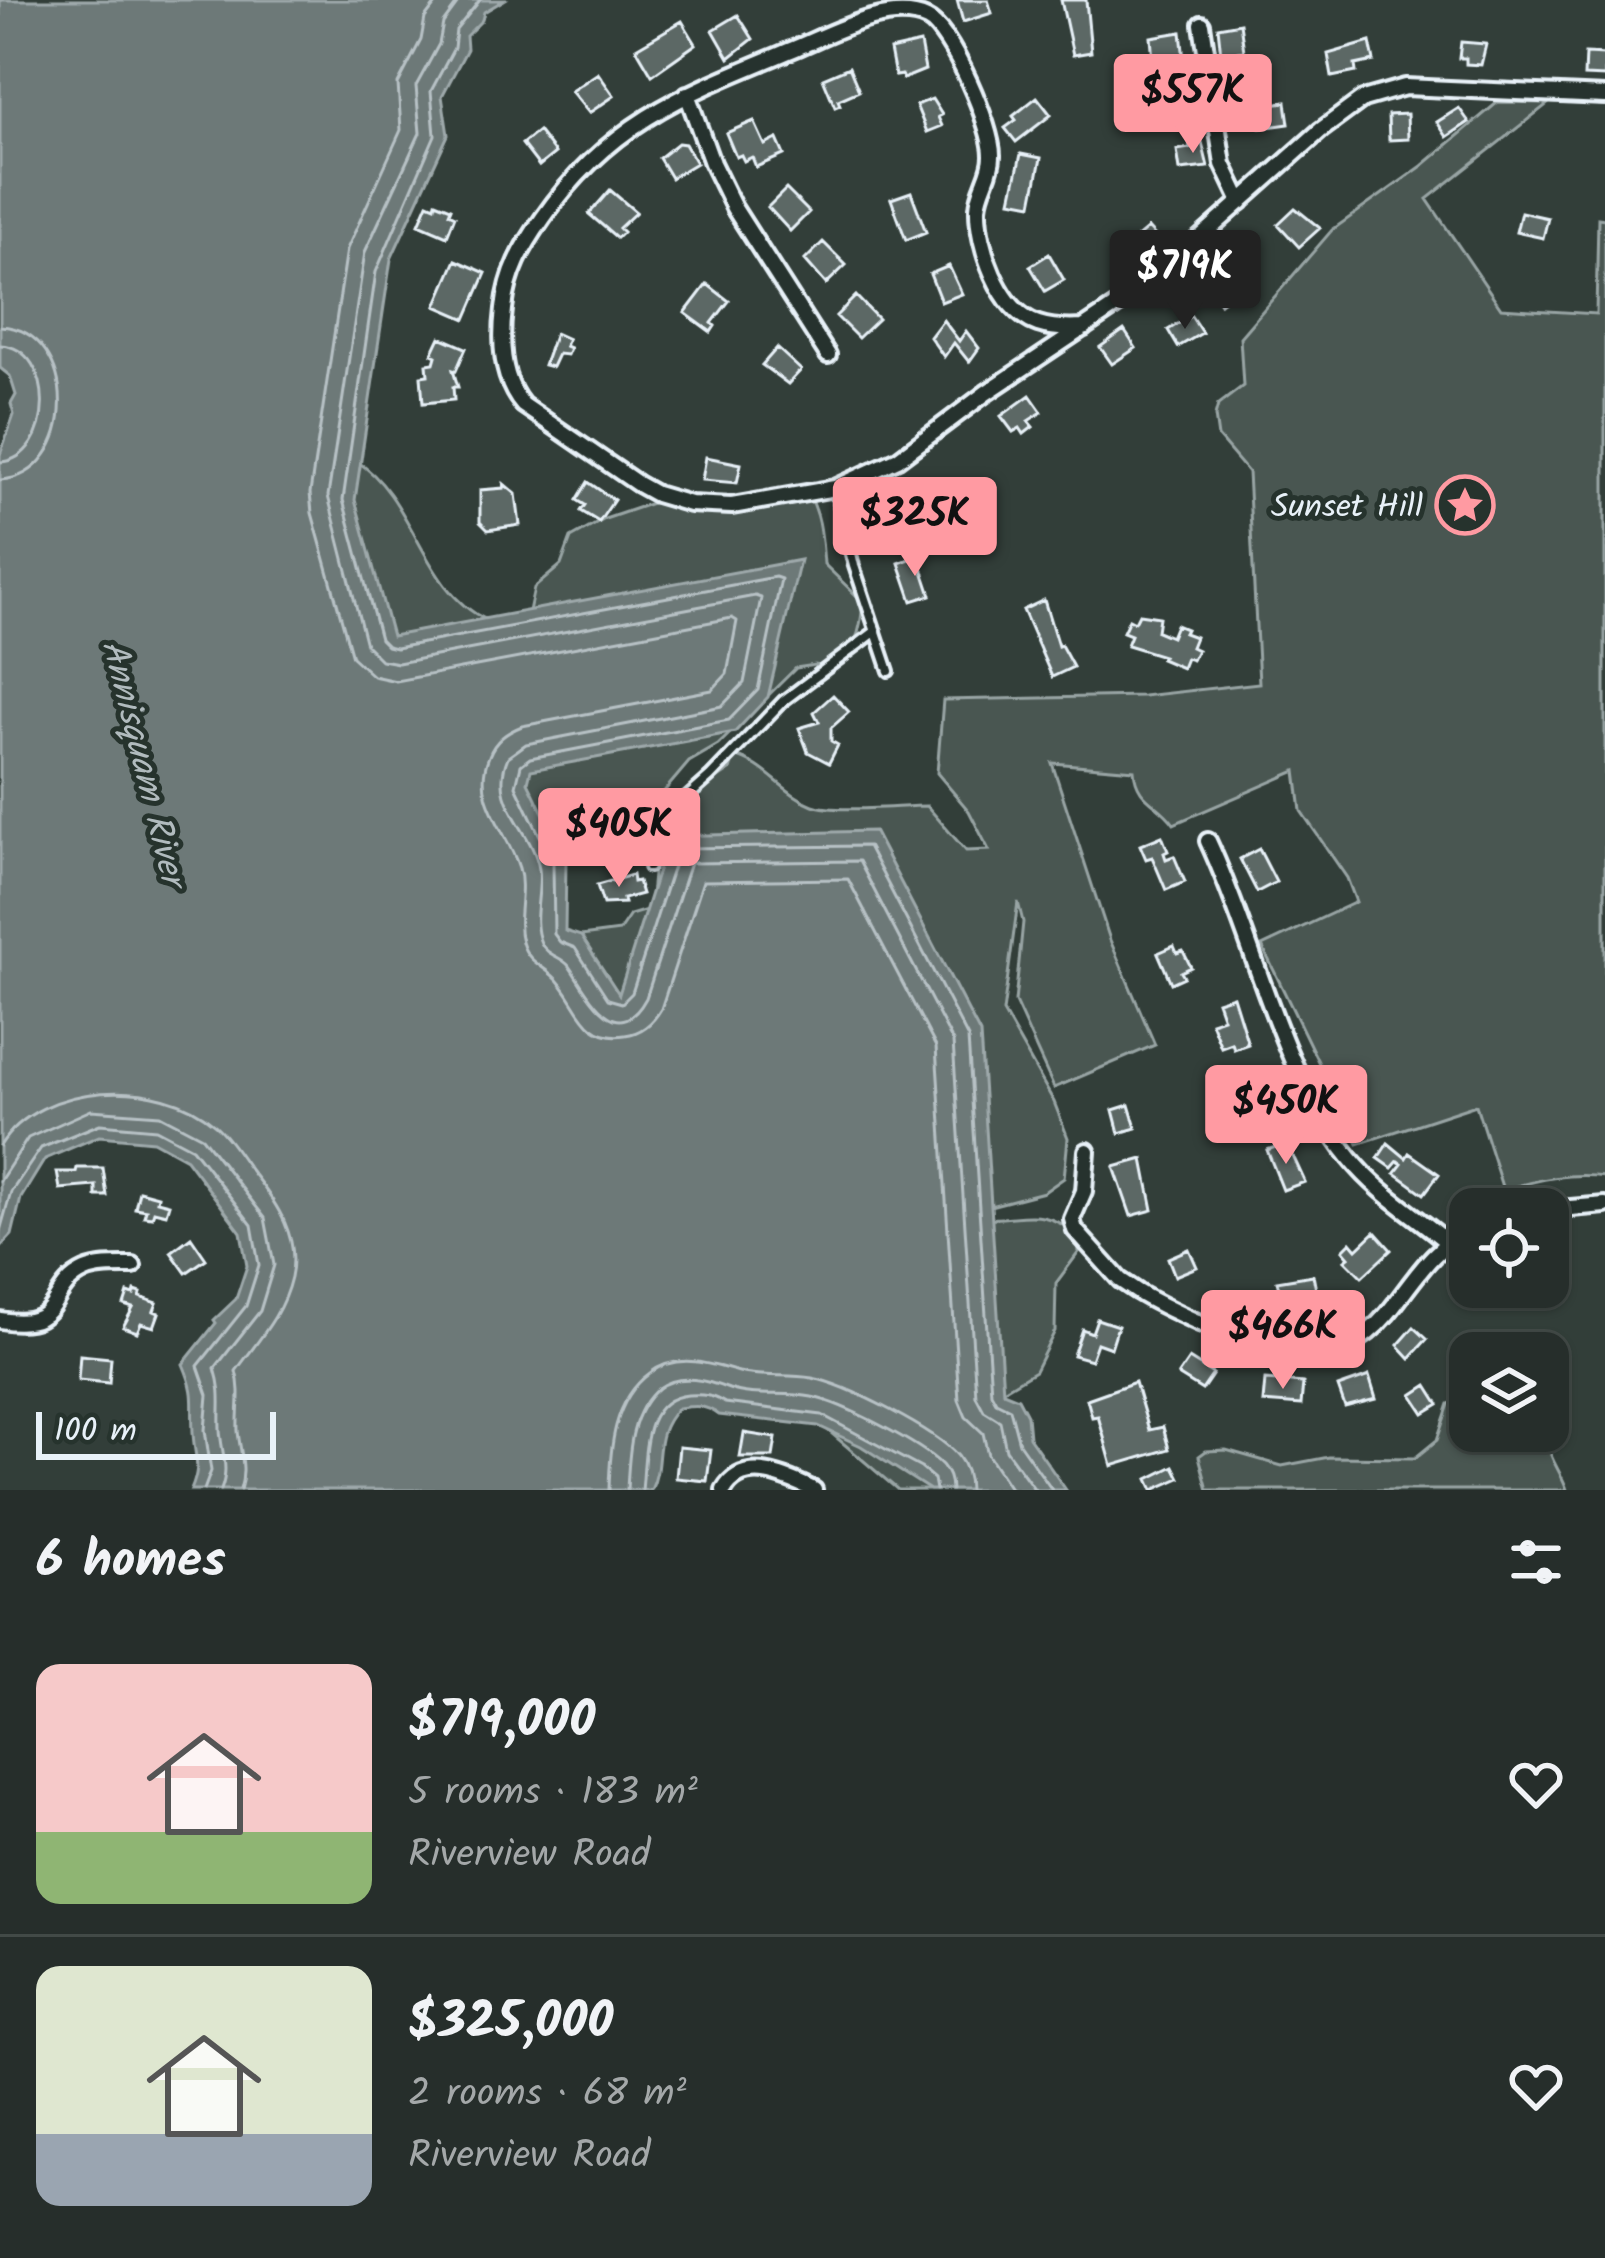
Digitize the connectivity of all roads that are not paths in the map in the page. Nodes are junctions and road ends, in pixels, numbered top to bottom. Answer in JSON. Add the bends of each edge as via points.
{"nodes":[{"id":1,"x":1202,"y":24,"type":"dead end"},
{"id":2,"x":687,"y":94,"type":"junction"},
{"id":3,"x":1605,"y":96,"type":"edge"},
{"id":4,"x":1241,"y":202,"type":"junction"},
{"id":5,"x":1084,"y":328,"type":"junction"},
{"id":6,"x":828,"y":355,"type":"dead end"},
{"id":7,"x":835,"y":488,"type":"junction"},
{"id":8,"x":876,"y":631,"type":"junction"},
{"id":9,"x":889,"y":671,"type":"dead end"},
{"id":10,"x":1208,"y":841,"type":"dead end"},
{"id":11,"x":649,"y":867,"type":"dead end"},
{"id":12,"x":1087,"y":1151,"type":"dead end"},
{"id":13,"x":1605,"y":1205,"type":"edge"},
{"id":14,"x":1569,"y":1208,"type":"edge"},
{"id":15,"x":1447,"y":1242,"type":"joint"},
{"id":16,"x":133,"y":1266,"type":"dead end"},
{"id":17,"x":0,"y":1320,"type":"edge"},
{"id":18,"x":724,"y":1490,"type":"edge"},
{"id":19,"x":814,"y":1490,"type":"edge"}],
"edges":[{"from":1,"to":4,"type":"street","via":[[1223,164]]},
{"from":2,"to":5,"type":"street","via":[[874,19],[928,19],[954,48],[990,141],[978,206],[994,273],[1036,324]]},
{"from":2,"to":6,"type":"street","via":[[734,208]]},
{"from":2,"to":7,"type":"street","via":[[605,146],[527,241],[509,278],[503,318],[511,386],[532,414],[656,494],[732,506]]},
{"from":3,"to":4,"type":"street","via":[[1405,87],[1375,93]]},
{"from":4,"to":5,"type":"street","via":[[1147,286]]},
{"from":5,"to":7,"type":"street","via":[[898,459]]},
{"from":7,"to":8,"type":"lane"},
{"from":8,"to":9,"type":"lane"},
{"from":8,"to":11,"type":"lane","via":[[783,700],[656,825]]},
{"from":10,"to":15,"type":"street","via":[[1285,1045],[1337,1142],[1394,1204]]},
{"from":12,"to":15,"type":"street","via":[[1075,1230],[1138,1292],[1256,1350],[1302,1355],[1356,1343]]},
{"from":13,"to":14,"type":"street"},
{"from":16,"to":17,"type":"street","via":[[86,1271],[48,1313]]},
{"from":18,"to":19,"type":"street","via":[[754,1471]]}]}
